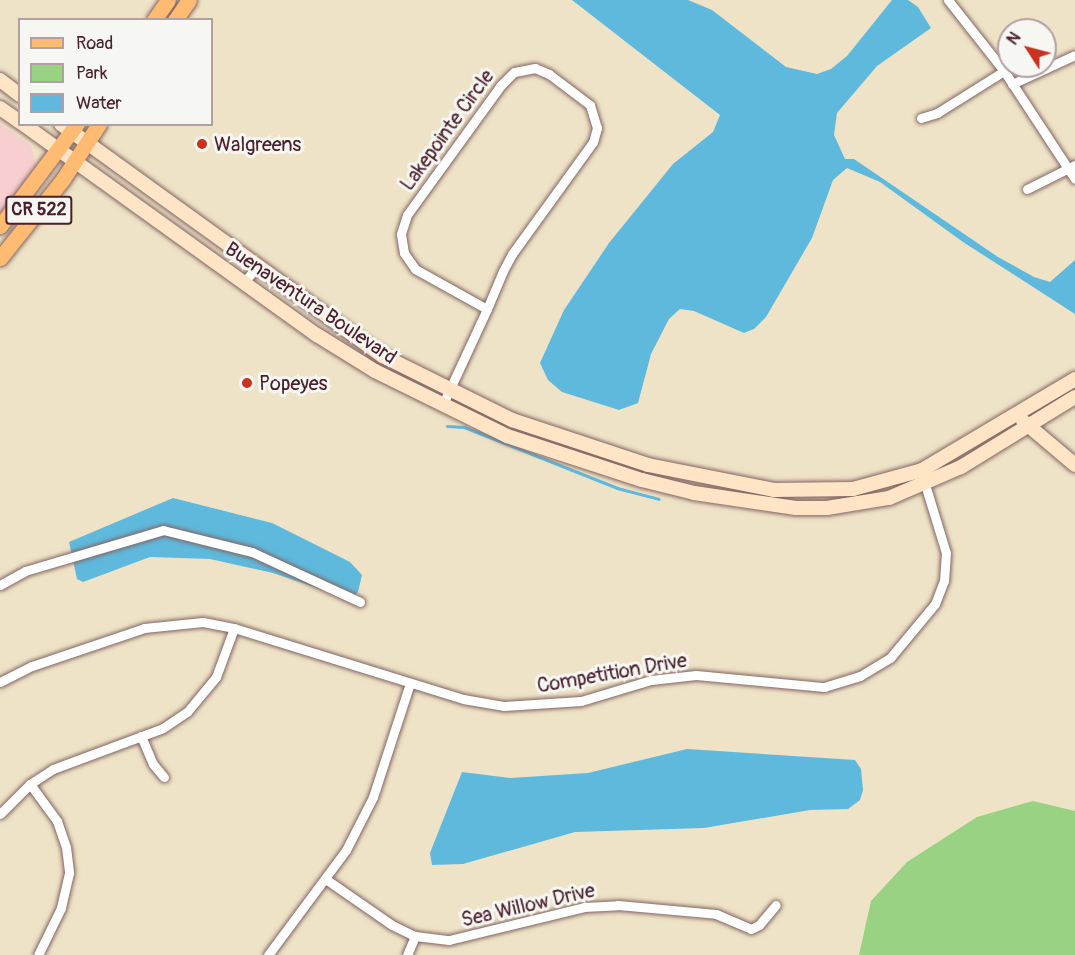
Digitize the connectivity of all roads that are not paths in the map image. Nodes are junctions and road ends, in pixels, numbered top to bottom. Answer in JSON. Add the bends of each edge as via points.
{"nodes":[{"id":1,"x":168,"y":0,"type":"edge"},
{"id":2,"x":189,"y":0,"type":"edge"},
{"id":3,"x":948,"y":0,"type":"edge"},
{"id":4,"x":155,"y":18,"type":"edge"},
{"id":5,"x":176,"y":18,"type":"edge"},
{"id":6,"x":1075,"y":55,"type":"edge"},
{"id":7,"x":997,"y":62,"type":"edge"},
{"id":8,"x":997,"y":75,"type":"edge"},
{"id":9,"x":1008,"y":78,"type":"edge"},
{"id":10,"x":0,"y":80,"type":"edge"},
{"id":11,"x":1012,"y":84,"type":"junction"},
{"id":12,"x":18,"y":93,"type":"edge"},
{"id":13,"x":0,"y":108,"type":"edge"},
{"id":14,"x":921,"y":118,"type":"dead end"},
{"id":15,"x":18,"y":121,"type":"edge"},
{"id":16,"x":26,"y":126,"type":"edge"},
{"id":17,"x":98,"y":126,"type":"edge"},
{"id":18,"x":70,"y":127,"type":"edge"},
{"id":19,"x":87,"y":143,"type":"junction"},
{"id":20,"x":59,"y":150,"type":"junction"},
{"id":21,"x":75,"y":161,"type":"junction"},
{"id":22,"x":1072,"y":167,"type":"edge"},
{"id":23,"x":1075,"y":179,"type":"edge"},
{"id":24,"x":1028,"y":189,"type":"dead end"},
{"id":25,"x":0,"y":226,"type":"edge"},
{"id":26,"x":0,"y":258,"type":"edge"},
{"id":27,"x":257,"y":267,"type":"junction"},
{"id":28,"x":243,"y":283,"type":"junction"},
{"id":29,"x":487,"y":309,"type":"junction"},
{"id":30,"x":1075,"y":379,"type":"edge"},
{"id":31,"x":449,"y":391,"type":"junction"},
{"id":32,"x":1075,"y":398,"type":"edge"},
{"id":33,"x":442,"y":406,"type":"junction"},
{"id":34,"x":1018,"y":415,"type":"junction"},
{"id":35,"x":1027,"y":427,"type":"junction"},
{"id":36,"x":1075,"y":465,"type":"edge"},
{"id":37,"x":922,"y":470,"type":"junction"},
{"id":38,"x":924,"y":486,"type":"junction"},
{"id":39,"x":0,"y":585,"type":"edge"},
{"id":40,"x":360,"y":602,"type":"dead end"},
{"id":41,"x":234,"y":628,"type":"junction"},
{"id":42,"x":0,"y":682,"type":"edge"},
{"id":43,"x":410,"y":682,"type":"junction"},
{"id":44,"x":141,"y":736,"type":"junction"},
{"id":45,"x":164,"y":777,"type":"dead end"},
{"id":46,"x":30,"y":784,"type":"junction"},
{"id":47,"x":0,"y":814,"type":"edge"},
{"id":48,"x":327,"y":880,"type":"junction"},
{"id":49,"x":776,"y":905,"type":"dead end"},
{"id":50,"x":415,"y":936,"type":"junction"},
{"id":51,"x":38,"y":955,"type":"edge"},
{"id":52,"x":268,"y":955,"type":"edge"},
{"id":53,"x":407,"y":955,"type":"edge"}],
"edges":[{"from":1,"to":4,"type":"main road"},
{"from":2,"to":5,"type":"main road"},
{"from":3,"to":7,"type":"street"},
{"from":6,"to":11,"type":"street"},
{"from":8,"to":14,"type":"street","via":[[937,113]]},
{"from":9,"to":11,"type":"street"},
{"from":10,"to":12,"type":"main road"},
{"from":11,"to":22,"type":"street"},
{"from":13,"to":15,"type":"main road"},
{"from":16,"to":20,"type":"main road","name":"Buenaventura Boulevard"},
{"from":17,"to":19,"type":"main road","number":"CR 522"},
{"from":18,"to":19,"type":"main road","name":"Buenaventura Boulevard"},
{"from":18,"to":20,"type":"main road","number":"CR 522"},
{"from":19,"to":21,"type":"main road","number":"CR 522"},
{"from":19,"to":27,"type":"main road","name":"Buenaventura Boulevard"},
{"from":20,"to":21,"type":"main road","name":"Buenaventura Boulevard"},
{"from":20,"to":25,"type":"main road","number":"CR 522"},
{"from":21,"to":26,"type":"main road","number":"CR 522"},
{"from":21,"to":28,"type":"main road","name":"Buenaventura Boulevard"},
{"from":22,"to":23,"type":"street"},
{"from":22,"to":24,"type":"street"},
{"from":27,"to":28,"type":"street"},
{"from":27,"to":31,"type":"main road","name":"Buenaventura Boulevard","via":[[383,356]]},
{"from":28,"to":33,"type":"main road","name":"Buenaventura Boulevard","via":[[316,335]]},
{"from":29,"to":29,"type":"street","name":"Lakepointe Circle","via":[[512,254],[592,142],[597,128],[590,105],[542,70],[522,69],[508,76],[407,215],[401,234],[404,253],[415,269]]},
{"from":29,"to":31,"type":"street","name":"Lakepointe Circle"},
{"from":30,"to":34,"type":"main road","name":"Buenaventura Boulevard"},
{"from":31,"to":33,"type":"street","name":"Lakepointe Circle"},
{"from":31,"to":37,"type":"main road","name":"Buenaventura Boulevard","via":[[588,448],[741,485],[826,492],[883,483]]},
{"from":32,"to":35,"type":"main road","name":"Buenaventura Boulevard"},
{"from":33,"to":38,"type":"main road","name":"Buenaventura Boulevard","via":[[518,440],[642,480],[770,506],[827,508],[889,498]]},
{"from":34,"to":35,"type":"main road"},
{"from":34,"to":37,"type":"main road","name":"Buenaventura Boulevard"},
{"from":35,"to":36,"type":"main road"},
{"from":35,"to":38,"type":"main road","name":"Buenaventura Boulevard"},
{"from":37,"to":38,"type":"street","name":"Competition Drive"},
{"from":38,"to":43,"type":"street","name":"Competition Drive","via":[[942,535],[944,581],[935,604],[905,645],[860,676],[824,687],[796,687],[696,675],[651,680],[581,701],[534,706],[463,699]]},
{"from":39,"to":40,"type":"street","via":[[25,571],[163,530],[252,552]]},
{"from":41,"to":42,"type":"street","name":"Competition Drive","via":[[203,622],[144,628],[32,666]]},
{"from":41,"to":43,"type":"street","name":"Competition Drive"},
{"from":41,"to":44,"type":"street","via":[[224,660],[204,694],[187,712]]},
{"from":43,"to":48,"type":"street","via":[[373,797]]},
{"from":44,"to":45,"type":"street","via":[[153,764]]},
{"from":44,"to":46,"type":"street","via":[[66,762]]},
{"from":46,"to":47,"type":"street"},
{"from":46,"to":51,"type":"street","via":[[57,821],[69,873],[61,908]]},
{"from":48,"to":50,"type":"street","name":"Sea Willow Drive","via":[[392,926]]},
{"from":48,"to":52,"type":"street"},
{"from":49,"to":50,"type":"street","name":"Sea Willow Drive","via":[[751,929],[716,914],[618,905],[584,907],[449,940]]},
{"from":50,"to":53,"type":"street"}]}
